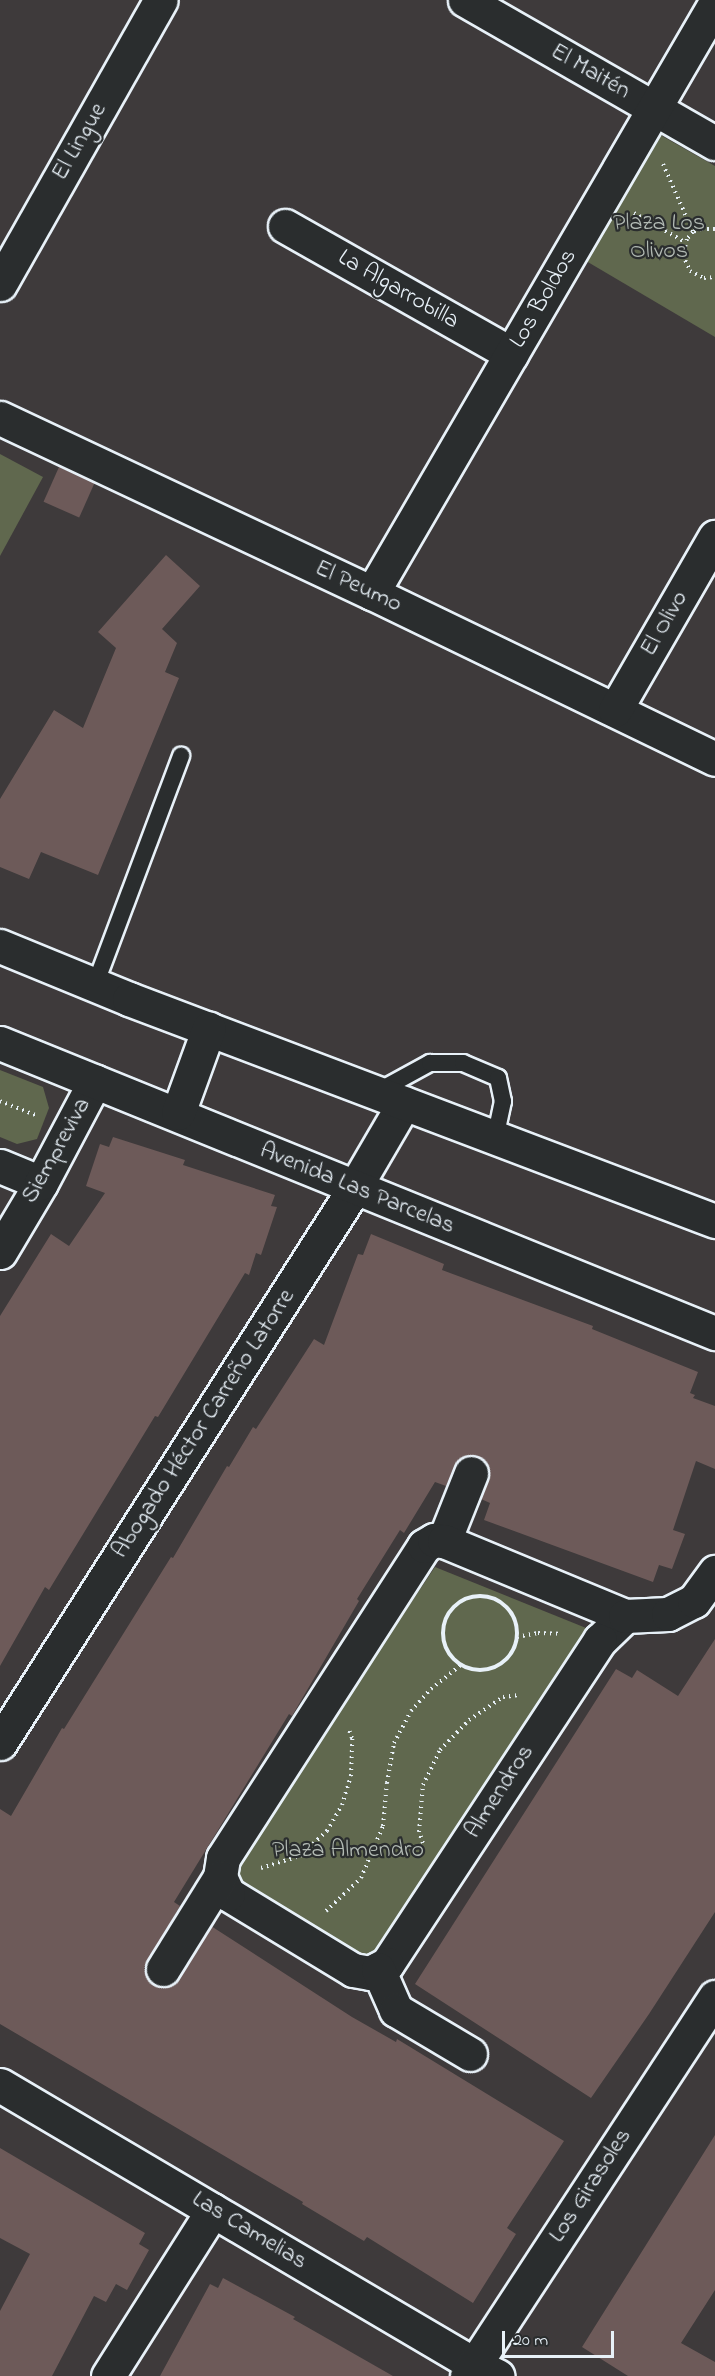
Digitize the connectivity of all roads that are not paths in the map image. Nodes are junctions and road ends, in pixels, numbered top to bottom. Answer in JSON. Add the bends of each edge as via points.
{"nodes":[{"id":1,"x":161,"y":0,"type":"edge"},
{"id":2,"x":465,"y":0,"type":"edge"},
{"id":3,"x":715,"y":4,"type":"edge"},
{"id":4,"x":649,"y":117,"type":"junction"},
{"id":5,"x":715,"y":143,"type":"edge"},
{"id":6,"x":285,"y":226,"type":"dead end"},
{"id":7,"x":0,"y":284,"type":"edge"},
{"id":8,"x":511,"y":354,"type":"junction"},
{"id":9,"x":0,"y":418,"type":"edge"},
{"id":10,"x":715,"y":537,"type":"edge"},
{"id":11,"x":372,"y":593,"type":"junction"},
{"id":12,"x":615,"y":710,"type":"junction"},
{"id":13,"x":181,"y":756,"type":"dead end"},
{"id":14,"x":715,"y":759,"type":"edge"},
{"id":15,"x":0,"y":946,"type":"edge"},
{"id":16,"x":95,"y":985,"type":"junction"},
{"id":17,"x":209,"y":1028,"type":"junction"},
{"id":18,"x":0,"y":1043,"type":"edge"},
{"id":19,"x":95,"y":1081,"type":"junction"},
{"id":20,"x":389,"y":1098,"type":"junction"},
{"id":21,"x":178,"y":1113,"type":"junction"},
{"id":22,"x":495,"y":1139,"type":"junction"},
{"id":23,"x":0,"y":1166,"type":"edge"},
{"id":24,"x":41,"y":1183,"type":"junction"},
{"id":25,"x":355,"y":1187,"type":"junction"},
{"id":26,"x":715,"y":1221,"type":"edge"},
{"id":27,"x":0,"y":1252,"type":"edge"},
{"id":28,"x":715,"y":1333,"type":"edge"},
{"id":29,"x":471,"y":1473,"type":"dead end"},
{"id":30,"x":444,"y":1540,"type":"junction"},
{"id":31,"x":715,"y":1572,"type":"edge"},
{"id":32,"x":625,"y":1616,"type":"junction"},
{"id":33,"x":0,"y":1743,"type":"edge"},
{"id":34,"x":221,"y":1871,"type":"junction"},
{"id":35,"x":163,"y":1969,"type":"dead end"},
{"id":36,"x":378,"y":1969,"type":"junction"},
{"id":37,"x":715,"y":1996,"type":"edge"},
{"id":38,"x":470,"y":2054,"type":"dead end"},
{"id":39,"x":0,"y":2085,"type":"edge"},
{"id":40,"x":213,"y":2210,"type":"junction"},
{"id":41,"x":480,"y":2372,"type":"edge"},
{"id":42,"x":108,"y":2376,"type":"edge"}],
"edges":[{"from":1,"to":7,"type":"street","name":"El Lingue"},
{"from":2,"to":4,"type":"street","name":"El Maitén"},
{"from":3,"to":4,"type":"street","name":"Los Boldos"},
{"from":4,"to":5,"type":"street","name":"El Maitén"},
{"from":4,"to":8,"type":"street","name":"Los Boldos"},
{"from":6,"to":8,"type":"street","name":"La Algarrobilla"},
{"from":8,"to":11,"type":"street","name":"Los Boldos"},
{"from":9,"to":11,"type":"street","name":"El Peumo"},
{"from":10,"to":12,"type":"street","name":"El Olivo"},
{"from":11,"to":12,"type":"street","name":"El Peumo"},
{"from":12,"to":14,"type":"street","name":"El Peumo"},
{"from":13,"to":16,"type":"lane"},
{"from":15,"to":16,"type":"street"},
{"from":16,"to":17,"type":"street"},
{"from":17,"to":20,"type":"street"},
{"from":17,"to":21,"type":"street"},
{"from":18,"to":19,"type":"street","name":"Avenida Las Parcelas"},
{"from":19,"to":21,"type":"street","name":"Avenida Las Parcelas"},
{"from":19,"to":24,"type":"street","name":"Siempreviva"},
{"from":20,"to":22,"type":"street"},
{"from":20,"to":22,"type":"lane","via":[[430,1063],[463,1063],[498,1078],[503,1101]]},
{"from":20,"to":25,"type":"street","name":"Abogado Héctor Carreño Latorre"},
{"from":21,"to":25,"type":"street","name":"Avenida Las Parcelas"},
{"from":22,"to":26,"type":"street"},
{"from":23,"to":24,"type":"street"},
{"from":24,"to":27,"type":"street","name":"Siempreviva"},
{"from":25,"to":28,"type":"street","name":"Avenida Las Parcelas"},
{"from":25,"to":33,"type":"street","name":"Abogado Héctor Carreño Latorre"},
{"from":29,"to":30,"type":"street"},
{"from":30,"to":32,"type":"street"},
{"from":30,"to":34,"type":"street","via":[[424,1546],[223,1858]]},
{"from":31,"to":32,"type":"street","via":[[694,1601],[668,1614]]},
{"from":32,"to":36,"type":"street","name":"Almendros","via":[[600,1640],[387,1964]]},
{"from":34,"to":35,"type":"street"},
{"from":34,"to":36,"type":"street","via":[[228,1894],[285,1930],[353,1970],[370,1973]]},
{"from":36,"to":38,"type":"street","via":[[396,2010]]},
{"from":37,"to":41,"type":"street","name":"Los Girasoles"},
{"from":39,"to":40,"type":"street","name":"Las Camelias"},
{"from":40,"to":41,"type":"street","name":"Las Camelias"},
{"from":40,"to":42,"type":"street"}]}
